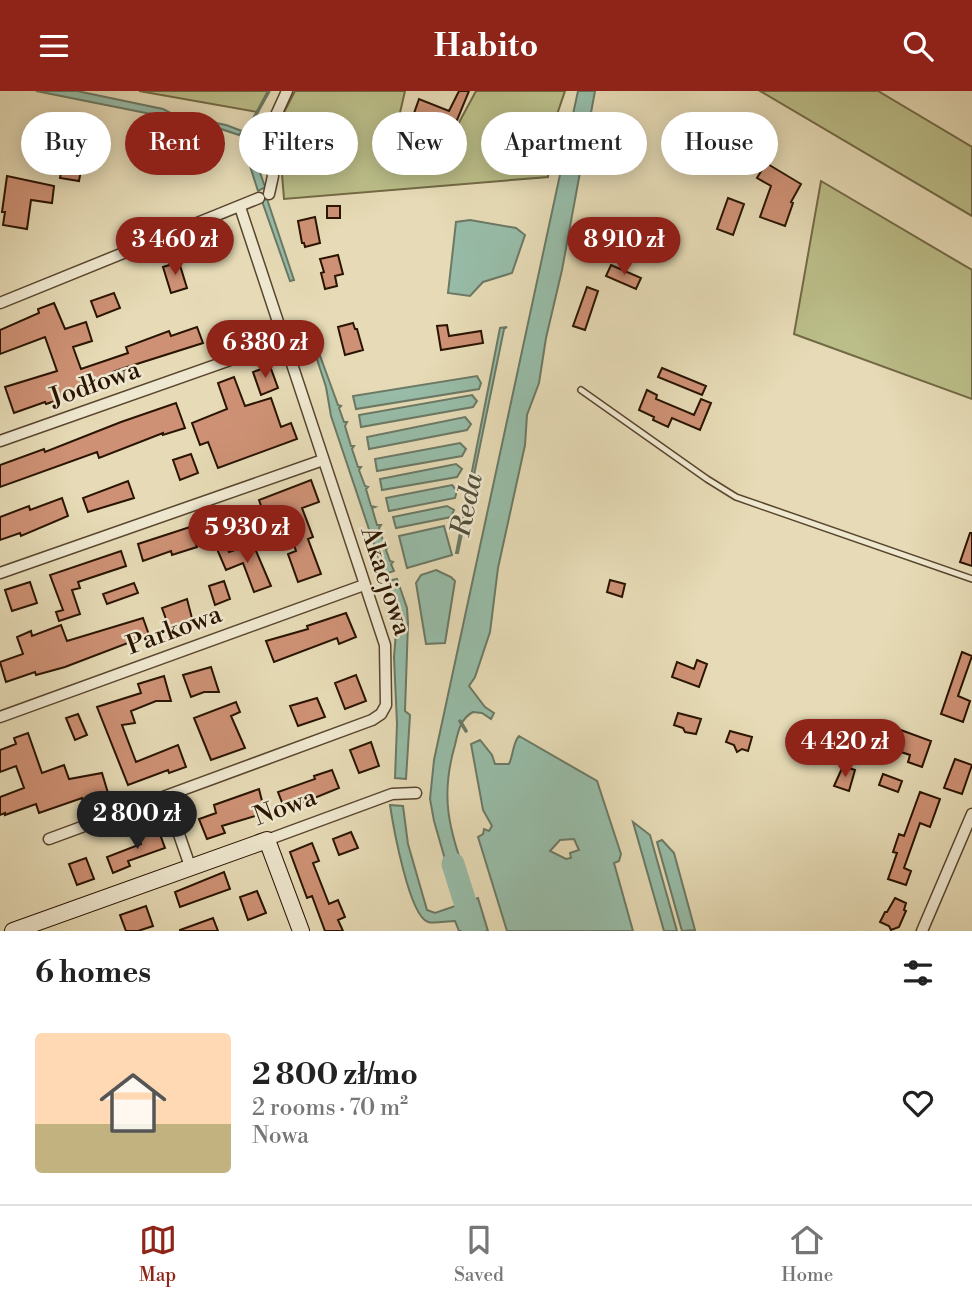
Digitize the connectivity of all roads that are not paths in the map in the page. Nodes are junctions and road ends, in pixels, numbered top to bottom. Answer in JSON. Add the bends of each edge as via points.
{"nodes":[{"id":1,"x":287,"y":91,"type":"edge"},
{"id":2,"x":240,"y":207,"type":"junction"},
{"id":3,"x":0,"y":303,"type":"edge"},
{"id":4,"x":284,"y":341,"type":"junction"},
{"id":5,"x":581,"y":390,"type":"dead end"},
{"id":6,"x":0,"y":441,"type":"edge"},
{"id":7,"x":323,"y":460,"type":"junction"},
{"id":8,"x":0,"y":573,"type":"edge"},
{"id":9,"x":972,"y":579,"type":"edge"},
{"id":10,"x":364,"y":585,"type":"junction"},
{"id":11,"x":0,"y":717,"type":"edge"},
{"id":12,"x":416,"y":793,"type":"dead end"},
{"id":13,"x":166,"y":797,"type":"junction"},
{"id":14,"x":972,"y":814,"type":"edge"},
{"id":15,"x":49,"y":839,"type":"dead end"},
{"id":16,"x":267,"y":840,"type":"junction"},
{"id":17,"x":190,"y":866,"type":"junction"},
{"id":18,"x":13,"y":931,"type":"edge"},
{"id":19,"x":301,"y":931,"type":"edge"},
{"id":20,"x":922,"y":931,"type":"edge"}],
"edges":[{"from":1,"to":2,"type":"street","via":[[266,137],[273,176],[264,196]]},
{"from":2,"to":3,"type":"street"},
{"from":2,"to":4,"type":"street","name":"Akacjowa"},
{"from":4,"to":6,"type":"street","name":"Jodłowa"},
{"from":4,"to":7,"type":"street","name":"Akacjowa"},
{"from":5,"to":9,"type":"lane","via":[[736,497]]},
{"from":7,"to":8,"type":"street"},
{"from":7,"to":10,"type":"street","name":"Akacjowa"},
{"from":10,"to":11,"type":"street","name":"Parkowa"},
{"from":10,"to":13,"type":"street","name":"Akacjowa","via":[[385,645],[386,705],[381,714]]},
{"from":12,"to":16,"type":"street","name":"Nowa","via":[[392,794]]},
{"from":13,"to":15,"type":"street","name":"Akacjowa"},
{"from":13,"to":17,"type":"street"},
{"from":14,"to":20,"type":"street"},
{"from":16,"to":17,"type":"street","name":"Nowa"},
{"from":16,"to":19,"type":"street"},
{"from":17,"to":18,"type":"street","name":"Nowa"}]}
